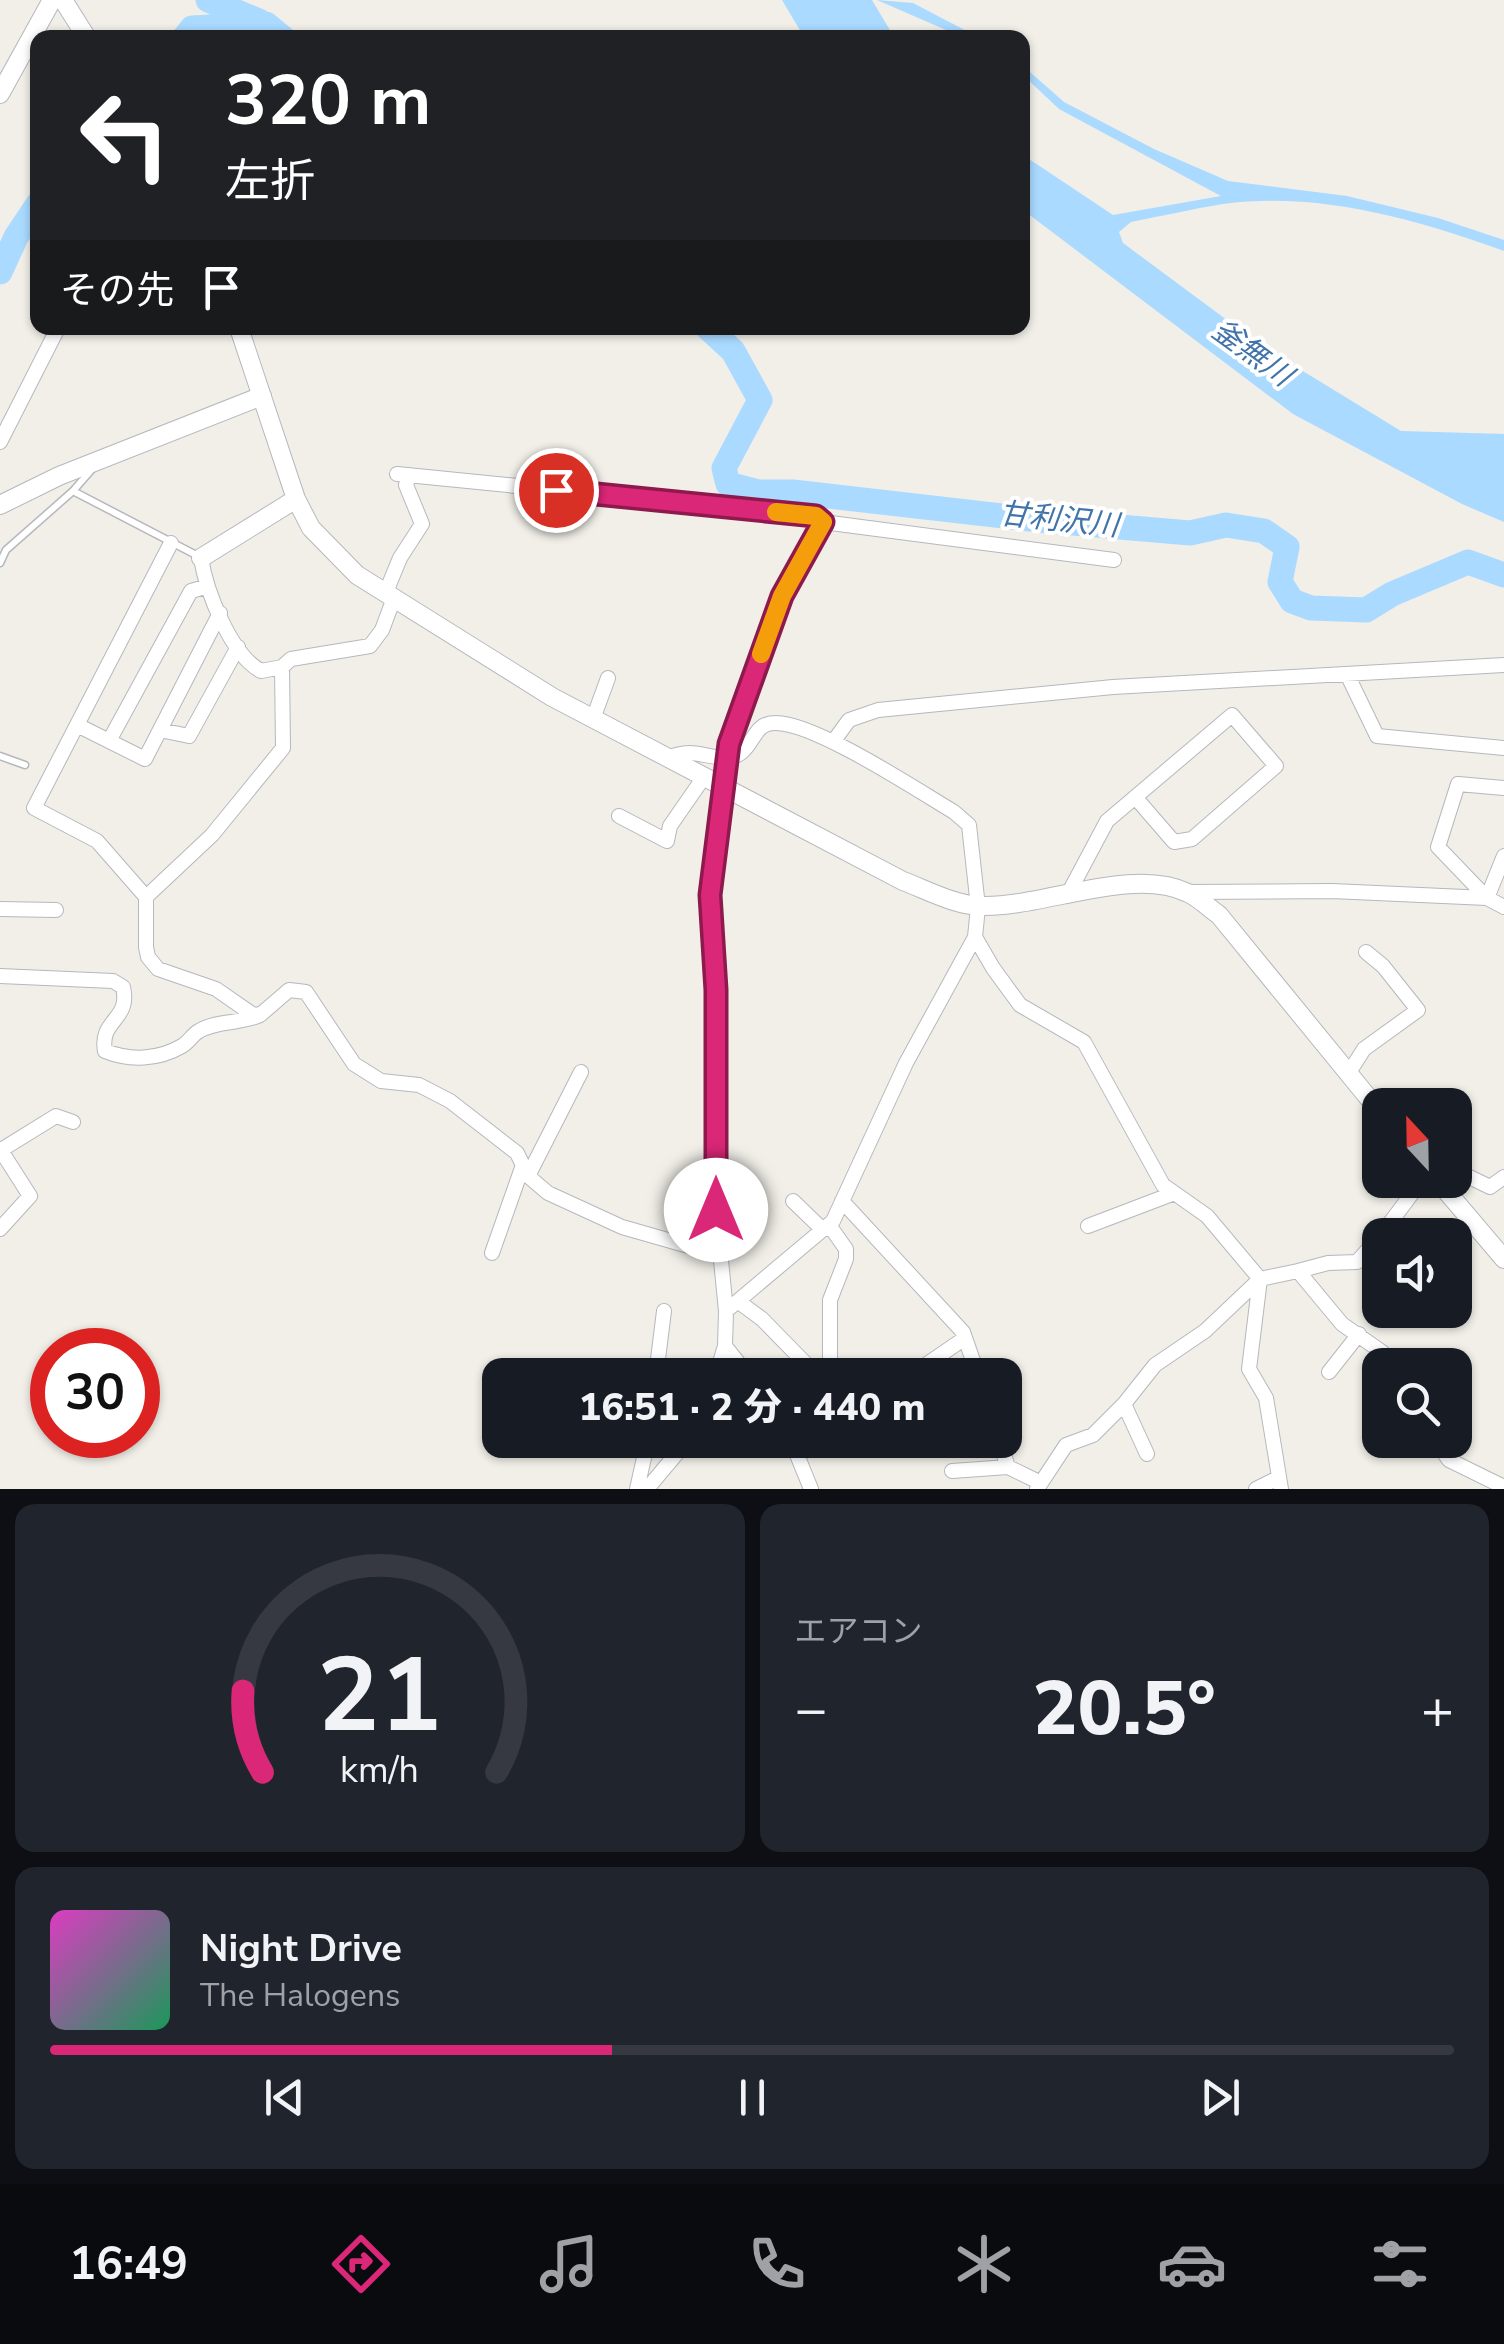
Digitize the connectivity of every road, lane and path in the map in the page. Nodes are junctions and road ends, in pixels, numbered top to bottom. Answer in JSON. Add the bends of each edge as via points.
{"nodes":[{"id":1,"x":52,"y":0,"type":"edge"},
{"id":2,"x":64,"y":0,"type":"edge"},
{"id":3,"x":35,"y":30,"type":"edge"},
{"id":4,"x":82,"y":30,"type":"edge"},
{"id":5,"x":30,"y":40,"type":"edge"},
{"id":6,"x":0,"y":94,"type":"edge"},
{"id":7,"x":54,"y":335,"type":"edge"},
{"id":8,"x":241,"y":335,"type":"edge"},
{"id":9,"x":262,"y":396,"type":"junction"},
{"id":10,"x":0,"y":442,"type":"edge"},
{"id":11,"x":100,"y":460,"type":"junction"},
{"id":12,"x":73,"y":491,"type":"junction"},
{"id":13,"x":296,"y":499,"type":"junction"},
{"id":14,"x":0,"y":505,"type":"edge"},
{"id":15,"x":823,"y":522,"type":"junction"},
{"id":16,"x":171,"y":543,"type":"junction"},
{"id":17,"x":201,"y":558,"type":"junction"},
{"id":18,"x":1114,"y":560,"type":"dead end"},
{"id":19,"x":0,"y":563,"type":"edge"},
{"id":20,"x":205,"y":588,"type":"junction"},
{"id":21,"x":390,"y":595,"type":"junction"},
{"id":22,"x":220,"y":614,"type":"junction"},
{"id":23,"x":238,"y":647,"type":"junction"},
{"id":24,"x":1504,"y":665,"type":"edge"},
{"id":25,"x":282,"y":667,"type":"junction"},
{"id":26,"x":1347,"y":674,"type":"junction"},
{"id":27,"x":608,"y":678,"type":"dead end"},
{"id":28,"x":594,"y":719,"type":"junction"},
{"id":29,"x":77,"y":726,"type":"junction"},
{"id":30,"x":160,"y":730,"type":"junction"},
{"id":31,"x":108,"y":741,"type":"junction"},
{"id":32,"x":833,"y":742,"type":"junction"},
{"id":33,"x":1504,"y":748,"type":"edge"},
{"id":34,"x":0,"y":756,"type":"edge"},
{"id":35,"x":666,"y":757,"type":"junction"},
{"id":36,"x":728,"y":758,"type":"junction"},
{"id":37,"x":25,"y":765,"type":"dead end"},
{"id":38,"x":704,"y":777,"type":"junction"},
{"id":39,"x":725,"y":788,"type":"junction"},
{"id":40,"x":1504,"y":788,"type":"edge"},
{"id":41,"x":1135,"y":798,"type":"junction"},
{"id":42,"x":618,"y":816,"type":"dead end"},
{"id":43,"x":1504,"y":855,"type":"edge"},
{"id":44,"x":1186,"y":892,"type":"junction"},
{"id":45,"x":1066,"y":896,"type":"junction"},
{"id":46,"x":146,"y":897,"type":"junction"},
{"id":47,"x":1487,"y":898,"type":"junction"},
{"id":48,"x":1504,"y":906,"type":"edge"},
{"id":49,"x":978,"y":907,"type":"junction"},
{"id":50,"x":0,"y":909,"type":"edge"},
{"id":51,"x":56,"y":910,"type":"dead end"},
{"id":52,"x":975,"y":937,"type":"junction"},
{"id":53,"x":1366,"y":952,"type":"dead end"},
{"id":54,"x":0,"y":976,"type":"edge"},
{"id":55,"x":260,"y":1014,"type":"junction"},
{"id":56,"x":581,"y":1072,"type":"dead end"},
{"id":57,"x":1348,"y":1074,"type":"junction"},
{"id":58,"x":1362,"y":1091,"type":"edge"},
{"id":59,"x":73,"y":1122,"type":"dead end"},
{"id":60,"x":0,"y":1150,"type":"edge"},
{"id":61,"x":526,"y":1171,"type":"junction"},
{"id":62,"x":1504,"y":1177,"type":"edge"},
{"id":63,"x":1472,"y":1178,"type":"edge"},
{"id":64,"x":1172,"y":1194,"type":"junction"},
{"id":65,"x":1453,"y":1198,"type":"edge"},
{"id":66,"x":794,"y":1201,"type":"dead end"},
{"id":67,"x":842,"y":1201,"type":"junction"},
{"id":68,"x":1088,"y":1226,"type":"dead end"},
{"id":69,"x":826,"y":1228,"type":"junction"},
{"id":70,"x":0,"y":1229,"type":"edge"},
{"id":71,"x":492,"y":1253,"type":"dead end"},
{"id":72,"x":720,"y":1255,"type":"junction"},
{"id":73,"x":1362,"y":1257,"type":"edge"},
{"id":74,"x":1504,"y":1259,"type":"edge"},
{"id":75,"x":1298,"y":1270,"type":"junction"},
{"id":76,"x":1260,"y":1279,"type":"junction"},
{"id":77,"x":732,"y":1307,"type":"junction"},
{"id":78,"x":664,"y":1312,"type":"dead end"},
{"id":79,"x":1359,"y":1334,"type":"junction"},
{"id":80,"x":966,"y":1338,"type":"junction"},
{"id":81,"x":725,"y":1346,"type":"junction"},
{"id":82,"x":1377,"y":1348,"type":"edge"},
{"id":83,"x":658,"y":1358,"type":"edge"},
{"id":84,"x":721,"y":1358,"type":"edge"},
{"id":85,"x":735,"y":1358,"type":"edge"},
{"id":86,"x":799,"y":1358,"type":"edge"},
{"id":87,"x":830,"y":1358,"type":"edge"},
{"id":88,"x":936,"y":1358,"type":"edge"},
{"id":89,"x":972,"y":1358,"type":"edge"},
{"id":90,"x":1329,"y":1372,"type":"dead end"},
{"id":91,"x":1124,"y":1404,"type":"junction"},
{"id":92,"x":1147,"y":1454,"type":"dead end"},
{"id":93,"x":644,"y":1458,"type":"edge"},
{"id":94,"x":673,"y":1458,"type":"edge"},
{"id":95,"x":799,"y":1458,"type":"edge"},
{"id":96,"x":1005,"y":1458,"type":"edge"},
{"id":97,"x":1448,"y":1458,"type":"edge"},
{"id":98,"x":1008,"y":1467,"type":"junction"},
{"id":99,"x":952,"y":1471,"type":"dead end"},
{"id":100,"x":1279,"y":1484,"type":"edge"},
{"id":101,"x":1039,"y":1486,"type":"edge"},
{"id":102,"x":1504,"y":1487,"type":"edge"},
{"id":103,"x":638,"y":1489,"type":"edge"},
{"id":104,"x":646,"y":1489,"type":"edge"},
{"id":105,"x":811,"y":1489,"type":"edge"},
{"id":106,"x":1256,"y":1489,"type":"edge"}],
"edges":[{"from":1,"to":3,"type":"street"},
{"from":2,"to":4,"type":"street"},
{"from":5,"to":6,"type":"street"},
{"from":7,"to":10,"type":"street"},
{"from":8,"to":9,"type":"street"},
{"from":9,"to":11,"type":"street"},
{"from":9,"to":13,"type":"street"},
{"from":11,"to":12,"type":"lane"},
{"from":11,"to":14,"type":"street"},
{"from":12,"to":16,"type":"lane"},
{"from":12,"to":19,"type":"lane","via":[[6,550]]},
{"from":13,"to":17,"type":"street"},
{"from":13,"to":21,"type":"street","via":[[332,552]]},
{"from":15,"to":18,"type":"street"},
{"from":15,"to":21,"type":"street","via":[[816,516],[403,475],[422,524],[400,558]]},
{"from":15,"to":36,"type":"street","via":[[782,596]]},
{"from":16,"to":17,"type":"lane"},
{"from":16,"to":29,"type":"street"},
{"from":17,"to":20,"type":"street"},
{"from":20,"to":22,"type":"street"},
{"from":20,"to":31,"type":"street","via":[[191,592]]},
{"from":21,"to":25,"type":"street","via":[[382,630],[370,646],[291,659]]},
{"from":21,"to":28,"type":"street"},
{"from":22,"to":23,"type":"street"},
{"from":22,"to":30,"type":"street"},
{"from":23,"to":25,"type":"street","via":[[261,671]]},
{"from":23,"to":30,"type":"street","via":[[190,736]]},
{"from":24,"to":26,"type":"street"},
{"from":25,"to":46,"type":"street","via":[[282,748],[212,835]]},
{"from":26,"to":32,"type":"street","via":[[1065,690],[878,710],[849,720]]},
{"from":26,"to":33,"type":"street","via":[[1377,736]]},
{"from":27,"to":28,"type":"street"},
{"from":28,"to":35,"type":"street"},
{"from":29,"to":31,"type":"street"},
{"from":29,"to":46,"type":"street","via":[[34,808],[97,841]]},
{"from":30,"to":31,"type":"street","via":[[145,760]]},
{"from":32,"to":36,"type":"street","via":[[770,722]]},
{"from":32,"to":49,"type":"street","via":[[969,825]]},
{"from":34,"to":37,"type":"lane"},
{"from":35,"to":36,"type":"street"},
{"from":35,"to":38,"type":"street"},
{"from":36,"to":39,"type":"street"},
{"from":38,"to":39,"type":"street"},
{"from":38,"to":42,"type":"street","via":[[667,840]]},
{"from":39,"to":49,"type":"street","via":[[902,881]]},
{"from":39,"to":72,"type":"street","via":[[710,895]]},
{"from":40,"to":47,"type":"street","via":[[1458,784],[1438,847]]},
{"from":41,"to":41,"type":"street","via":[[1232,715],[1276,766],[1192,839],[1174,842]]},
{"from":41,"to":45,"type":"street","via":[[1107,821]]},
{"from":43,"to":47,"type":"street"},
{"from":44,"to":45,"type":"street","via":[[1116,884]]},
{"from":44,"to":47,"type":"street"},
{"from":44,"to":57,"type":"street","via":[[1219,916]]},
{"from":45,"to":49,"type":"street"},
{"from":46,"to":55,"type":"street","via":[[146,947],[158,970],[216,989]]},
{"from":47,"to":48,"type":"street"},
{"from":49,"to":52,"type":"street"},
{"from":50,"to":51,"type":"street"},
{"from":52,"to":64,"type":"street","via":[[1020,1005],[1084,1042]]},
{"from":52,"to":67,"type":"street"},
{"from":53,"to":57,"type":"street","via":[[1418,1010],[1364,1049]]},
{"from":54,"to":55,"type":"street","via":[[123,987],[124,1012],[103,1038],[106,1051],[118,1056],[160,1056],[200,1030]]},
{"from":55,"to":61,"type":"street","via":[[289,990],[306,992],[363,1072],[418,1085],[450,1101],[518,1153]]},
{"from":56,"to":61,"type":"street"},
{"from":57,"to":58,"type":"street"},
{"from":59,"to":60,"type":"street","via":[[56,1116]]},
{"from":60,"to":70,"type":"street","via":[[30,1196]]},
{"from":61,"to":71,"type":"street"},
{"from":61,"to":72,"type":"street","via":[[548,1193],[622,1227]]},
{"from":62,"to":63,"type":"street","via":[[1490,1187]]},
{"from":64,"to":68,"type":"street"},
{"from":64,"to":76,"type":"street","via":[[1206,1216]]},
{"from":65,"to":74,"type":"street"},
{"from":66,"to":69,"type":"street"},
{"from":67,"to":69,"type":"street"},
{"from":67,"to":80,"type":"street"},
{"from":69,"to":77,"type":"street"},
{"from":69,"to":87,"type":"street","via":[[846,1249],[830,1300]]},
{"from":72,"to":77,"type":"street"},
{"from":73,"to":75,"type":"street"},
{"from":75,"to":76,"type":"street"},
{"from":75,"to":79,"type":"street","via":[[1325,1306]]},
{"from":76,"to":91,"type":"street","via":[[1205,1331],[1155,1365]]},
{"from":76,"to":100,"type":"street","via":[[1249,1369],[1266,1398]]},
{"from":77,"to":81,"type":"street"},
{"from":77,"to":86,"type":"street","via":[[762,1319]]},
{"from":78,"to":83,"type":"street"},
{"from":79,"to":82,"type":"street"},
{"from":79,"to":90,"type":"street"},
{"from":80,"to":88,"type":"street"},
{"from":80,"to":89,"type":"street"},
{"from":81,"to":84,"type":"street"},
{"from":81,"to":85,"type":"street"},
{"from":91,"to":92,"type":"street"},
{"from":91,"to":101,"type":"street","via":[[1093,1436],[1066,1445]]},
{"from":93,"to":103,"type":"street"},
{"from":94,"to":104,"type":"street"},
{"from":95,"to":105,"type":"street"},
{"from":96,"to":98,"type":"street"},
{"from":97,"to":102,"type":"street"},
{"from":98,"to":99,"type":"street"},
{"from":98,"to":101,"type":"street"},
{"from":100,"to":106,"type":"street"}]}
